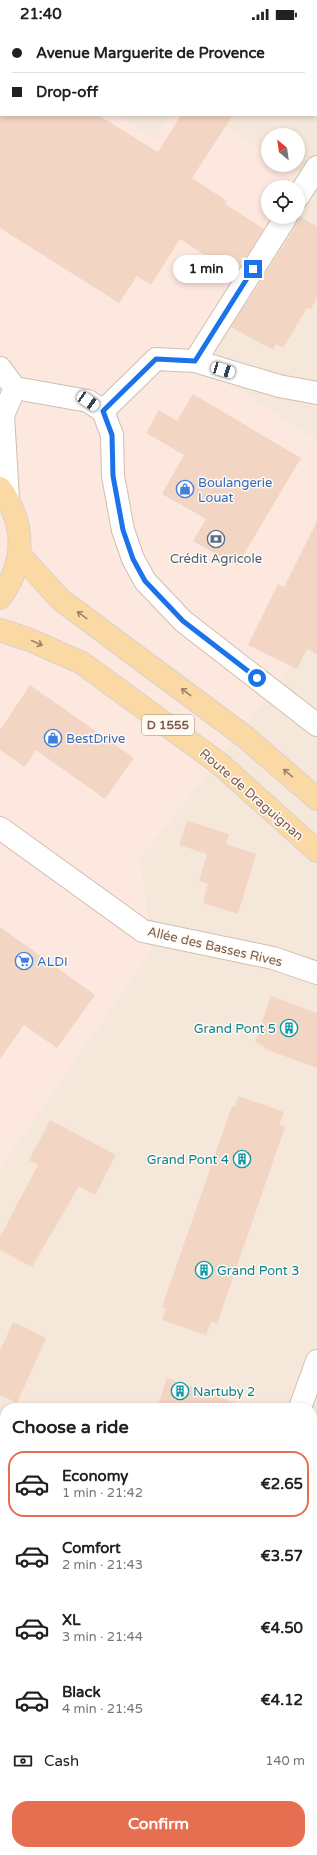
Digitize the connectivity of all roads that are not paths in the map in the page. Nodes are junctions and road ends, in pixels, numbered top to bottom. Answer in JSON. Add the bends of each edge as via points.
{"nodes":[{"id":1,"x":317,"y":167,"type":"edge"},
{"id":2,"x":305,"y":186,"type":"edge"},
{"id":3,"x":282,"y":224,"type":"edge"},
{"id":4,"x":195,"y":361,"type":"junction"},
{"id":5,"x":0,"y":368,"type":"edge"},
{"id":6,"x":314,"y":387,"type":"edge"},
{"id":7,"x":15,"y":388,"type":"junction"},
{"id":8,"x":103,"y":411,"type":"junction"},
{"id":9,"x":1,"y":417,"type":"edge"},
{"id":10,"x":4,"y":493,"type":"edge"},
{"id":11,"x":19,"y":554,"type":"junction"},
{"id":12,"x":0,"y":598,"type":"edge"},
{"id":13,"x":0,"y":630,"type":"edge"},
{"id":14,"x":317,"y":725,"type":"edge"},
{"id":15,"x":317,"y":799,"type":"edge"},
{"id":16,"x":0,"y":828,"type":"edge"},
{"id":17,"x":317,"y":851,"type":"edge"},
{"id":18,"x":317,"y":973,"type":"edge"},
{"id":19,"x":317,"y":1361,"type":"edge"},
{"id":20,"x":302,"y":1403,"type":"edge"}],
"edges":[{"from":1,"to":2,"type":"street"},
{"from":3,"to":4,"type":"street"},
{"from":4,"to":6,"type":"street","via":[[279,386]]},
{"from":4,"to":8,"type":"street","via":[[156,359]]},
{"from":5,"to":7,"type":"street"},
{"from":7,"to":8,"type":"street","via":[[88,401]]},
{"from":7,"to":9,"type":"street"},
{"from":8,"to":14,"type":"street","via":[[112,435],[113,476],[123,530],[133,559],[145,581],[183,621]]},
{"from":9,"to":10,"type":"street"},
{"from":10,"to":11,"type":"main road","via":[[17,522]]},
{"from":11,"to":12,"type":"main road","via":[[11,583]]},
{"from":15,"to":11,"type":"main road","number":"D 1555","one_way":true,"via":[[244,736],[61,600]]},
{"from":13,"to":17,"type":"main road","name":"Route de Draguignan","number":"D 1555","one_way":true,"via":[[82,663],[220,764]]},
{"from":16,"to":18,"type":"street","name":"Allée des Basses Rives","via":[[143,931],[273,958]]},
{"from":19,"to":20,"type":"street"}]}
